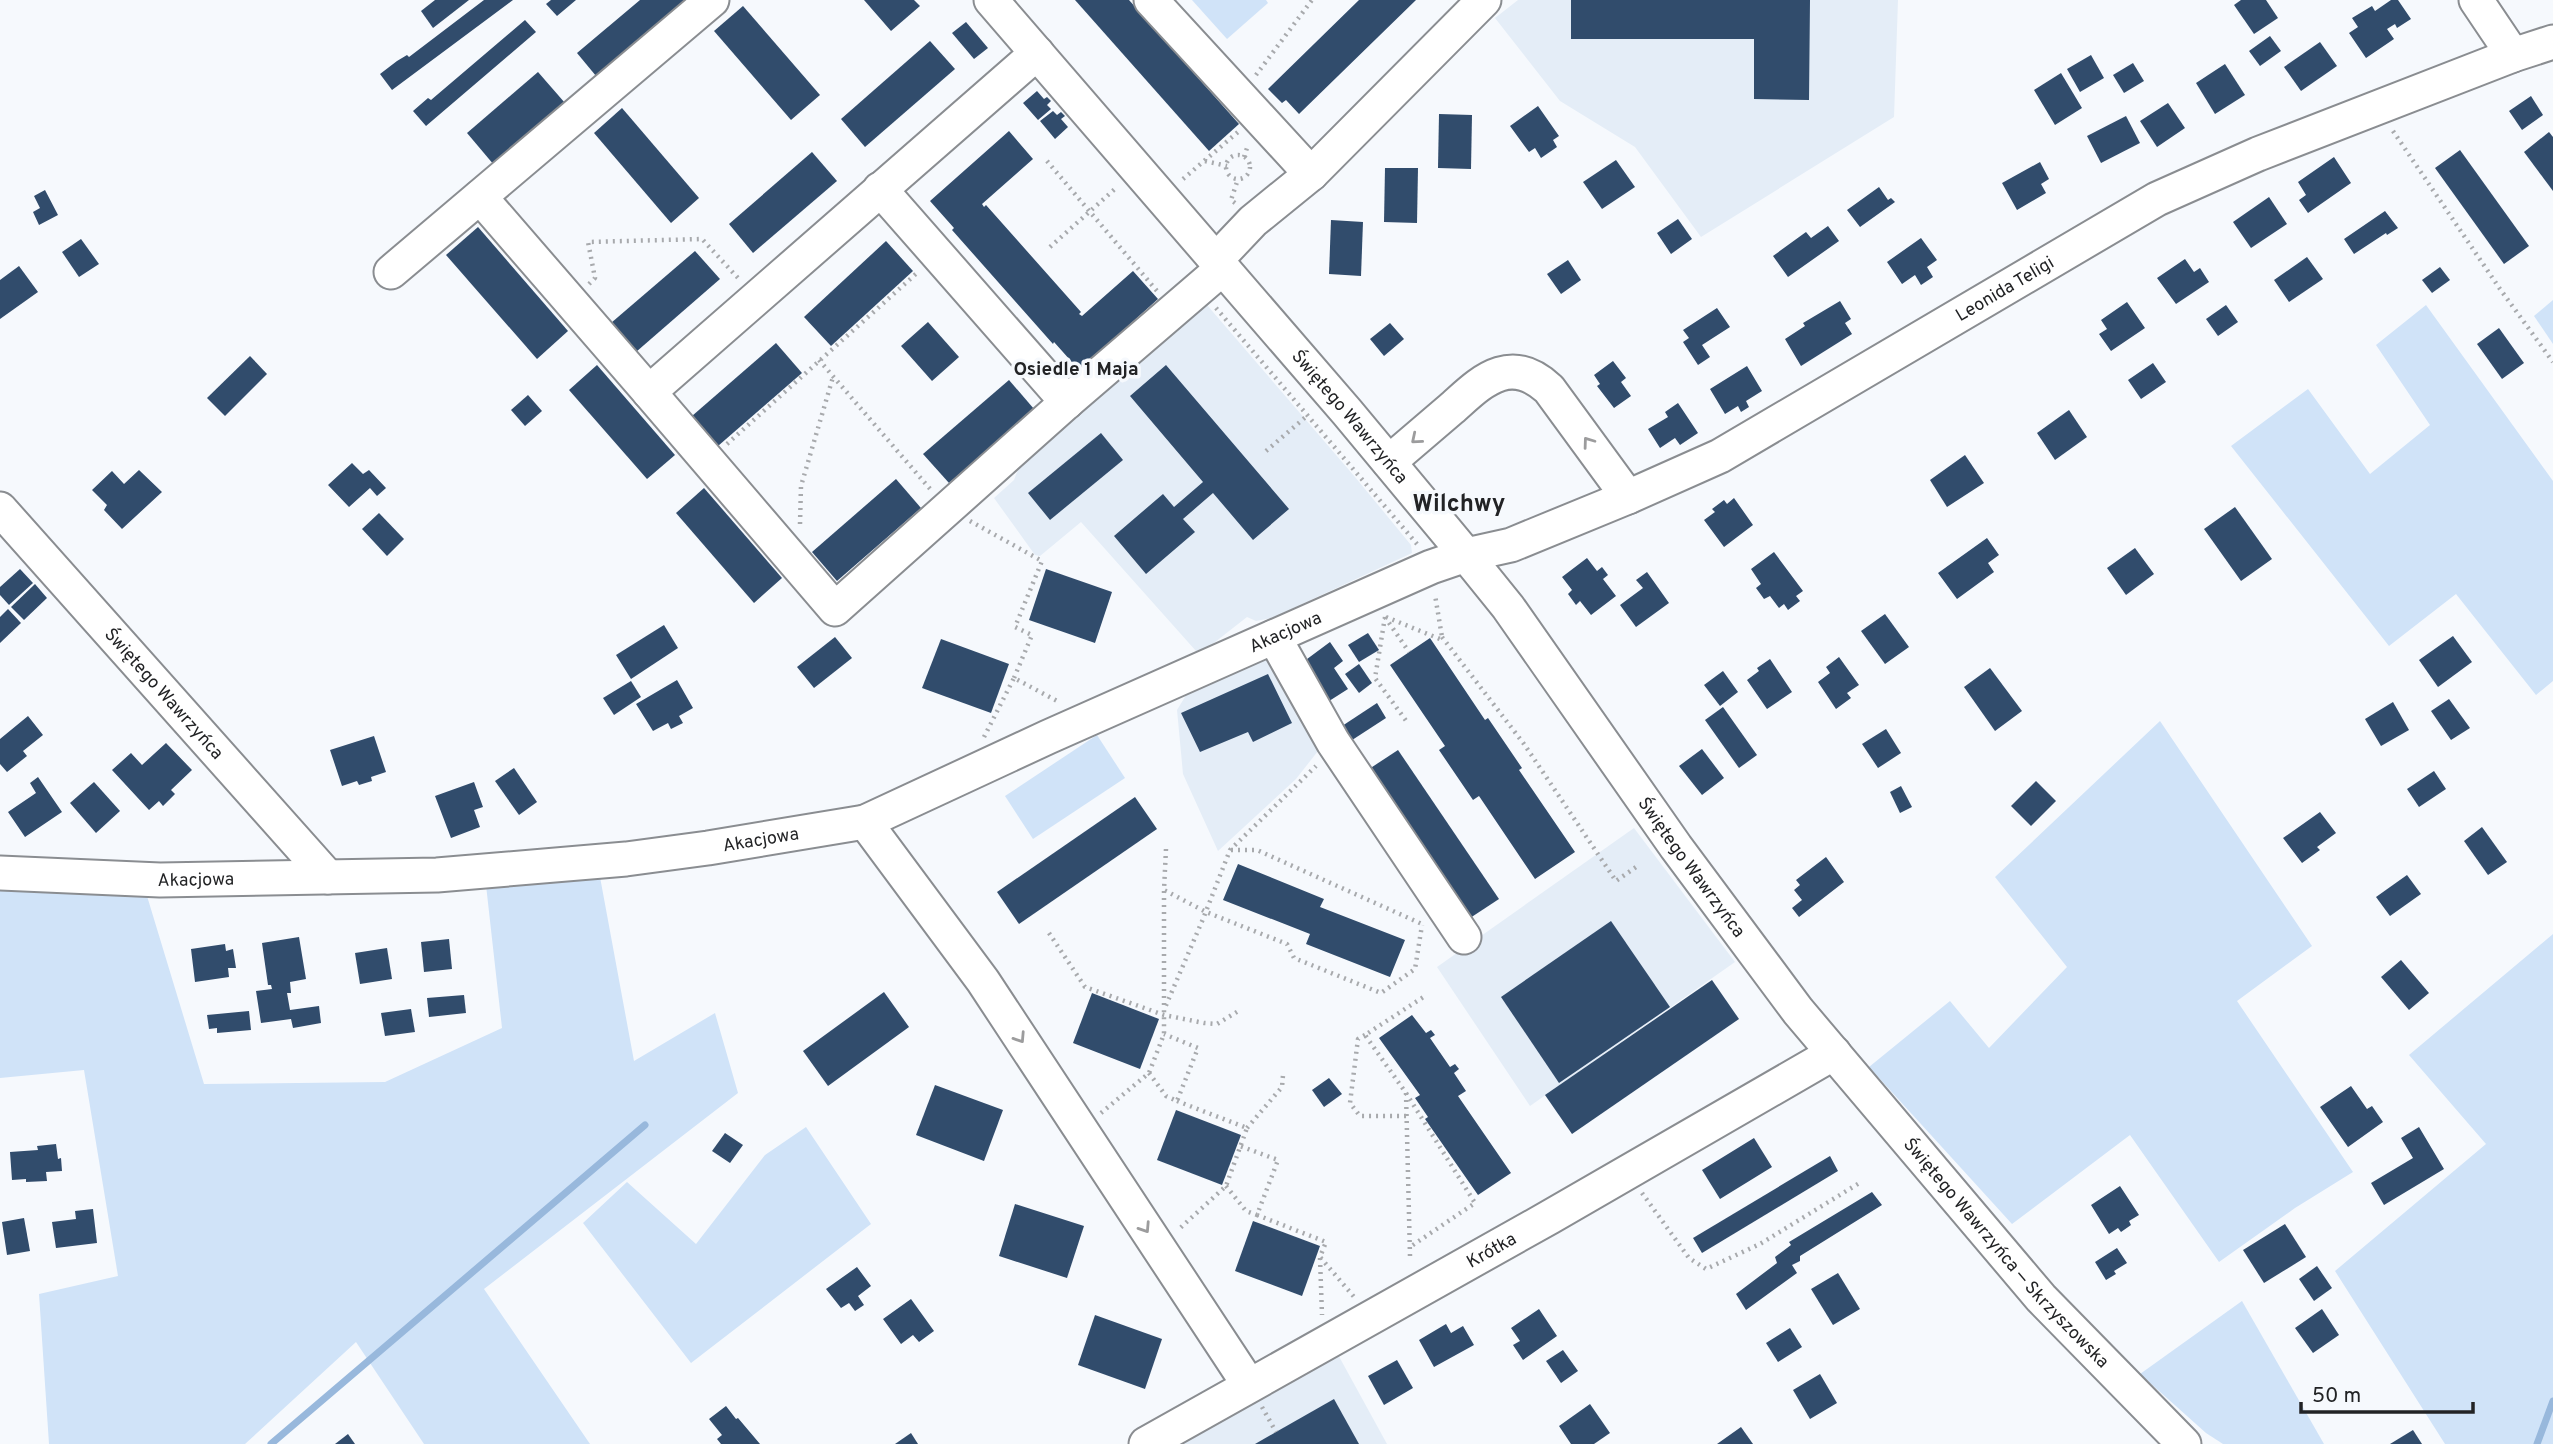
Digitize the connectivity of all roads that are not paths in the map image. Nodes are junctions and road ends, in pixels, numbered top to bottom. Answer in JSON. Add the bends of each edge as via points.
{"nodes":[{"id":1,"x":712,"y":0,"type":"edge"},
{"id":2,"x":991,"y":0,"type":"edge"},
{"id":3,"x":1151,"y":0,"type":"edge"},
{"id":4,"x":2476,"y":0,"type":"edge"},
{"id":5,"x":1464,"y":6,"type":"edge"},
{"id":6,"x":2553,"y":42,"type":"edge"},
{"id":7,"x":1037,"y":53,"type":"junction"},
{"id":8,"x":2513,"y":55,"type":"junction"},
{"id":9,"x":1311,"y":174,"type":"junction"},
{"id":10,"x":880,"y":190,"type":"junction"},
{"id":11,"x":480,"y":197,"type":"junction"},
{"id":12,"x":1220,"y":264,"type":"junction"},
{"id":13,"x":391,"y":272,"type":"dead end"},
{"id":14,"x":649,"y":392,"type":"junction"},
{"id":15,"x":1067,"y":402,"type":"junction"},
{"id":16,"x":1389,"y":461,"type":"junction"},
{"id":17,"x":1628,"y":497,"type":"junction"},
{"id":18,"x":0,"y":509,"type":"edge"},
{"id":19,"x":1466,"y":555,"type":"junction"},
{"id":20,"x":1274,"y":637,"type":"junction"},
{"id":21,"x":865,"y":822,"type":"junction"},
{"id":22,"x":0,"y":873,"type":"edge"},
{"id":23,"x":328,"y":877,"type":"junction"},
{"id":24,"x":1464,"y":937,"type":"dead end"},
{"id":25,"x":1834,"y":1054,"type":"junction"},
{"id":26,"x":1249,"y":1385,"type":"junction"},
{"id":27,"x":1146,"y":1444,"type":"edge"},
{"id":28,"x":2184,"y":1444,"type":"edge"}],
"edges":[{"from":1,"to":11,"type":"street"},
{"from":2,"to":7,"type":"street","name":"Świętego Wawrzyńca"},
{"from":3,"to":9,"type":"street"},
{"from":4,"to":8,"type":"street"},
{"from":5,"to":9,"type":"street"},
{"from":6,"to":8,"type":"street","name":"Leonida Teligi"},
{"from":7,"to":10,"type":"street"},
{"from":7,"to":12,"type":"street","name":"Świętego Wawrzyńca"},
{"from":8,"to":17,"type":"street","name":"Leonida Teligi","via":[[2258,154],[2157,199],[1720,456]]},
{"from":9,"to":12,"type":"street","via":[[1253,221]]},
{"from":10,"to":14,"type":"street"},
{"from":10,"to":15,"type":"street"},
{"from":11,"to":13,"type":"street"},
{"from":11,"to":14,"type":"street"},
{"from":12,"to":15,"type":"street"},
{"from":12,"to":16,"type":"street","name":"Świętego Wawrzyńca"},
{"from":14,"to":15,"type":"street","via":[[835,609]]},
{"from":17,"to":16,"type":"street","one_way":true,"via":[[1549,389],[1527,373],[1501,373],[1476,388]]},
{"from":16,"to":19,"type":"street","name":"Świętego Wawrzyńca"},
{"from":17,"to":19,"type":"street","name":"Leonida Teligi","via":[[1511,545]]},
{"from":18,"to":23,"type":"street","name":"Świętego Wawrzyńca"},
{"from":19,"to":20,"type":"street","name":"Akacjowa"},
{"from":19,"to":25,"type":"street","name":"Świętego Wawrzyńca","via":[[1730,921]]},
{"from":20,"to":21,"type":"street","name":"Akacjowa"},
{"from":20,"to":24,"type":"street","via":[[1433,916]]},
{"from":21,"to":23,"type":"street","name":"Akacjowa","via":[[626,859],[437,875]]},
{"from":21,"to":26,"type":"street","one_way":true,"via":[[983,981]]},
{"from":22,"to":23,"type":"street","name":"Akacjowa","via":[[160,880]]},
{"from":25,"to":26,"type":"street","name":"Krótka"},
{"from":25,"to":28,"type":"street","name":"Świętego Wawrzyńca — Skrzyszowska","via":[[2041,1298]]},
{"from":26,"to":27,"type":"street","name":"Krótka"}]}
